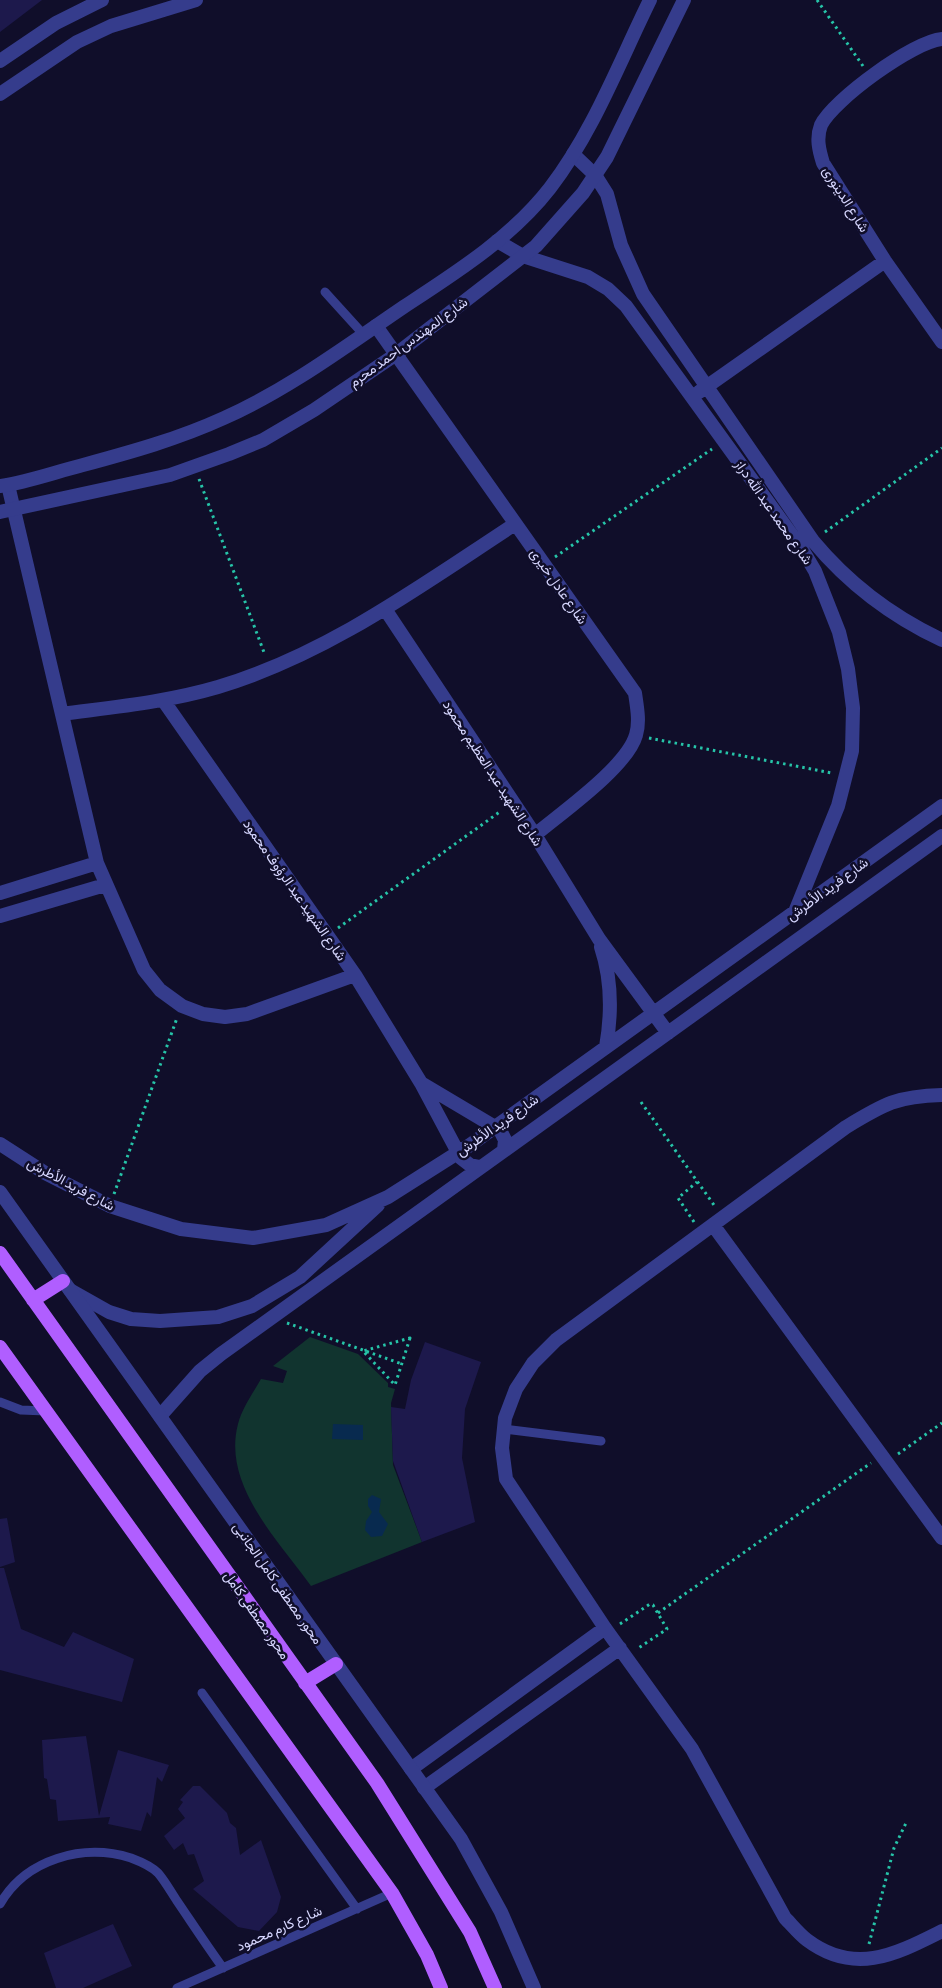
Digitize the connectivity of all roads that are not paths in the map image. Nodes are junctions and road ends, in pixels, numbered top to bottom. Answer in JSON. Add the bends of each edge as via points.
{"nodes":[{"id":1,"x":102,"y":0,"type":"edge"},
{"id":2,"x":196,"y":0,"type":"edge"},
{"id":3,"x":650,"y":0,"type":"edge"},
{"id":4,"x":684,"y":0,"type":"edge"},
{"id":5,"x":942,"y":39,"type":"edge"},
{"id":6,"x":0,"y":61,"type":"edge"},
{"id":7,"x":0,"y":94,"type":"edge"},
{"id":8,"x":573,"y":154,"type":"junction"},
{"id":9,"x":595,"y":175,"type":"junction"},
{"id":10,"x":497,"y":241,"type":"junction"},
{"id":11,"x":523,"y":256,"type":"junction"},
{"id":12,"x":885,"y":261,"type":"junction"},
{"id":13,"x":324,"y":292,"type":"dead end"},
{"id":14,"x":643,"y":294,"type":"junction"},
{"id":15,"x":626,"y":306,"type":"junction"},
{"id":16,"x":376,"y":326,"type":"junction"},
{"id":17,"x":364,"y":335,"type":"junction"},
{"id":18,"x":942,"y":342,"type":"edge"},
{"id":19,"x":395,"y":355,"type":"junction"},
{"id":20,"x":706,"y":387,"type":"junction"},
{"id":21,"x":693,"y":397,"type":"junction"},
{"id":22,"x":4,"y":486,"type":"edge"},
{"id":23,"x":7,"y":511,"type":"edge"},
{"id":24,"x":515,"y":524,"type":"junction"},
{"id":25,"x":807,"y":545,"type":"junction"},
{"id":26,"x":385,"y":609,"type":"junction"},
{"id":27,"x":942,"y":640,"type":"edge"},
{"id":28,"x":163,"y":700,"type":"junction"},
{"id":29,"x":62,"y":714,"type":"junction"},
{"id":30,"x":942,"y":806,"type":"edge"},
{"id":31,"x":535,"y":835,"type":"junction"},
{"id":32,"x":942,"y":836,"type":"edge"},
{"id":33,"x":97,"y":863,"type":"junction"},
{"id":34,"x":105,"y":885,"type":"junction"},
{"id":35,"x":0,"y":893,"type":"edge"},
{"id":36,"x":794,"y":912,"type":"junction"},
{"id":37,"x":0,"y":916,"type":"edge"},
{"id":38,"x":599,"y":939,"type":"junction"},
{"id":39,"x":355,"y":975,"type":"junction"},
{"id":40,"x":654,"y":1013,"type":"junction"},
{"id":41,"x":668,"y":1033,"type":"junction"},
{"id":42,"x":606,"y":1047,"type":"junction"},
{"id":43,"x":421,"y":1083,"type":"junction"},
{"id":44,"x":942,"y":1095,"type":"edge"},
{"id":45,"x":495,"y":1127,"type":"junction"},
{"id":46,"x":0,"y":1144,"type":"edge"},
{"id":47,"x":504,"y":1150,"type":"junction"},
{"id":48,"x":458,"y":1153,"type":"junction"},
{"id":49,"x":480,"y":1167,"type":"junction"},
{"id":50,"x":0,"y":1192,"type":"edge"},
{"id":51,"x":388,"y":1197,"type":"junction"},
{"id":52,"x":713,"y":1225,"type":"junction"},
{"id":53,"x":0,"y":1253,"type":"edge"},
{"id":54,"x":66,"y":1285,"type":"junction"},
{"id":55,"x":33,"y":1300,"type":"junction"},
{"id":56,"x":0,"y":1347,"type":"edge"},
{"id":57,"x":0,"y":1402,"type":"edge"},
{"id":58,"x":46,"y":1412,"type":"junction"},
{"id":59,"x":160,"y":1416,"type":"junction"},
{"id":60,"x":504,"y":1429,"type":"junction"},
{"id":61,"x":601,"y":1441,"type":"dead end"},
{"id":62,"x":942,"y":1538,"type":"edge"},
{"id":63,"x":607,"y":1630,"type":"junction"},
{"id":64,"x":623,"y":1652,"type":"junction"},
{"id":65,"x":336,"y":1664,"type":"junction"},
{"id":66,"x":305,"y":1683,"type":"junction"},
{"id":67,"x":202,"y":1693,"type":"dead end"},
{"id":68,"x":411,"y":1769,"type":"junction"},
{"id":69,"x":424,"y":1788,"type":"junction"},
{"id":70,"x":392,"y":1893,"type":"junction"},
{"id":71,"x":0,"y":1904,"type":"edge"},
{"id":72,"x":357,"y":1909,"type":"junction"},
{"id":73,"x":942,"y":1931,"type":"edge"},
{"id":74,"x":222,"y":1968,"type":"junction"},
{"id":75,"x":177,"y":1988,"type":"edge"},
{"id":76,"x":441,"y":1988,"type":"edge"},
{"id":77,"x":494,"y":1988,"type":"edge"},
{"id":78,"x":534,"y":1988,"type":"edge"}],
"edges":[{"from":1,"to":6,"type":"street","via":[[56,23]]},
{"from":2,"to":7,"type":"street","via":[[111,26],[77,42]]},
{"from":3,"to":8,"type":"street","name":"شارع المهندس احمد محرم"},
{"from":4,"to":9,"type":"street","name":"شارع المهندس احمد محرم","via":[[607,157]]},
{"from":5,"to":12,"type":"street","name":"شارع الدينورى","via":[[919,46],[870,77],[827,115],[821,126],[818,138],[823,162]]},
{"from":8,"to":9,"type":"street","name":"شارع محمد عبد الله دراز"},
{"from":8,"to":10,"type":"street","name":"شارع المهندس احمد محرم","via":[[550,188]]},
{"from":9,"to":11,"type":"street","name":"شارع المهندس احمد محرم","via":[[555,225]]},
{"from":9,"to":14,"type":"street","name":"شارع محمد عبد الله دراز","via":[[607,194],[621,245]]},
{"from":10,"to":11,"type":"street","name":"شارع محمد عبد الله دراز"},
{"from":10,"to":16,"type":"street","name":"شارع المهندس احمد محرم"},
{"from":11,"to":15,"type":"street","name":"شارع محمد عبد الله دراز","via":[[588,277],[608,289]]},
{"from":11,"to":19,"type":"street","name":"شارع المهندس احمد محرم"},
{"from":12,"to":18,"type":"street","name":"شارع الدينورى"},
{"from":12,"to":20,"type":"street"},
{"from":13,"to":17,"type":"lane"},
{"from":14,"to":15,"type":"street"},
{"from":14,"to":20,"type":"street","name":"شارع محمد عبد الله دراز"},
{"from":15,"to":21,"type":"street","name":"شارع محمد عبد الله دراز"},
{"from":16,"to":17,"type":"street","name":"شارع المهندس احمد محرم"},
{"from":16,"to":19,"type":"street","name":"شارع عادل خيرى"},
{"from":17,"to":22,"type":"street","name":"شارع المهندس احمد محرم","via":[[273,392],[210,424],[144,448]]},
{"from":19,"to":23,"type":"street","name":"شارع المهندس احمد محرم","via":[[263,440],[194,466],[116,488]]},
{"from":19,"to":24,"type":"street","name":"شارع عادل خيرى"},
{"from":20,"to":21,"type":"street"},
{"from":20,"to":25,"type":"street","name":"شارع محمد عبد الله دراز"},
{"from":21,"to":25,"type":"street","name":"شارع محمد عبد الله دراز","via":[[723,441]]},
{"from":22,"to":23,"type":"street"},
{"from":23,"to":29,"type":"street"},
{"from":24,"to":26,"type":"street"},
{"from":24,"to":31,"type":"street","name":"شارع عادل خيرى","via":[[635,693],[638,712],[636,735],[619,764]]},
{"from":25,"to":27,"type":"street","name":"شارع محمد عبد الله دراز","via":[[910,625]]},
{"from":25,"to":36,"type":"street","name":"شارع محمد عبد الله دراز","via":[[839,632],[848,669],[853,708],[852,751],[838,806]]},
{"from":26,"to":28,"type":"street","via":[[310,652],[270,669],[218,687]]},
{"from":26,"to":31,"type":"street","name":"شارع الشهيد عبد العظيم محمود"},
{"from":28,"to":29,"type":"street"},
{"from":28,"to":39,"type":"street","name":"شارع الشهيد عبد الرؤوف محمود"},
{"from":29,"to":33,"type":"street"},
{"from":30,"to":36,"type":"street","name":"شارع فريد الأطرش"},
{"from":31,"to":38,"type":"street","name":"شارع الشهيد عبد العظيم محمود"},
{"from":32,"to":41,"type":"street","name":"شارع فريد الأطرش"},
{"from":33,"to":34,"type":"street"},
{"from":33,"to":35,"type":"street"},
{"from":34,"to":37,"type":"street"},
{"from":34,"to":39,"type":"street","via":[[144,970],[160,990],[182,1006],[203,1014],[225,1017],[248,1014]]},
{"from":36,"to":40,"type":"street","name":"شارع فريد الأطرش"},
{"from":38,"to":40,"type":"street","name":"شارع الشهيد عبد العظيم محمود"},
{"from":38,"to":42,"type":"street","name":"شارع الشهيد عبد العظيم محمود","via":[[609,981],[610,1025]]},
{"from":39,"to":43,"type":"street","name":"شارع الشهيد عبد الرؤوف محمود"},
{"from":40,"to":41,"type":"street","name":"شارع الشهيد عبد العظيم محمود"},
{"from":40,"to":42,"type":"street","name":"شارع فريد الأطرش"},
{"from":41,"to":47,"type":"street","name":"شارع فريد الأطرش"},
{"from":42,"to":45,"type":"street","name":"شارع فريد الأطرش"},
{"from":43,"to":45,"type":"street","name":"شارع الشهيد عبد الرؤوف محمود"},
{"from":43,"to":48,"type":"street","name":"شارع الشهيد عبد الرؤوف محمود"},
{"from":44,"to":52,"type":"street","via":[[912,1096],[884,1104],[846,1127]]},
{"from":45,"to":47,"type":"street","via":[[503,1135]]},
{"from":45,"to":48,"type":"street","name":"شارع فريد الأطرش"},
{"from":46,"to":51,"type":"street","name":"شارع فريد الأطرش","via":[[45,1173],[110,1206],[181,1229],[253,1238],[326,1225]]},
{"from":47,"to":49,"type":"street","name":"شارع فريد الأطرش"},
{"from":48,"to":49,"type":"street","name":"شارع الشهيد عبد الرؤوف محمود","via":[[465,1162]]},
{"from":48,"to":51,"type":"street","name":"شارع فريد الأطرش"},
{"from":49,"to":59,"type":"street","name":"شارع فريد الأطرش","via":[[200,1371]]},
{"from":50,"to":54,"type":"street","name":"محور مصطفى كامل الجانبى"},
{"from":51,"to":54,"type":"street","via":[[300,1277],[252,1306],[218,1317],[160,1321],[131,1319],[109,1312]]},
{"from":52,"to":60,"type":"street","via":[[556,1340],[533,1363],[516,1389]]},
{"from":52,"to":62,"type":"street"},
{"from":53,"to":55,"type":"main road","name":"محور مصطفى كامل"},
{"from":54,"to":55,"type":"main road"},
{"from":54,"to":59,"type":"street","name":"محور مصطفى كامل الجانبى"},
{"from":55,"to":66,"type":"main road","name":"محور مصطفى كامل"},
{"from":56,"to":58,"type":"main road"},
{"from":57,"to":58,"type":"lane","via":[[21,1410]]},
{"from":58,"to":70,"type":"main road"},
{"from":59,"to":65,"type":"street","name":"محور مصطفى كامل الجانبى"},
{"from":60,"to":61,"type":"lane"},
{"from":60,"to":63,"type":"street","via":[[502,1448],[506,1479]]},
{"from":63,"to":64,"type":"street"},
{"from":63,"to":68,"type":"street"},
{"from":64,"to":69,"type":"street"},
{"from":64,"to":73,"type":"street","via":[[692,1749],[785,1918],[807,1940],[834,1954],[865,1959],[896,1954]]},
{"from":65,"to":66,"type":"main road"},
{"from":65,"to":68,"type":"street","name":"محور مصطفى كامل الجانبى"},
{"from":66,"to":77,"type":"main road","name":"محور مصطفى كامل","via":[[442,1883],[470,1932]]},
{"from":67,"to":72,"type":"lane"},
{"from":68,"to":69,"type":"street","name":"محور مصطفى كامل الجانبى"},
{"from":69,"to":78,"type":"street","name":"محور مصطفى كامل الجانبى","via":[[482,1875]]},
{"from":70,"to":72,"type":"lane","name":"شارع كارم محمود"},
{"from":70,"to":76,"type":"main road","via":[[427,1955]]},
{"from":71,"to":74,"type":"lane","via":[[17,1882],[54,1859],[96,1851],[118,1854],[157,1872]]},
{"from":72,"to":74,"type":"lane","name":"شارع كارم محمود"},
{"from":74,"to":75,"type":"lane","name":"شارع كارم محمود"}]}
